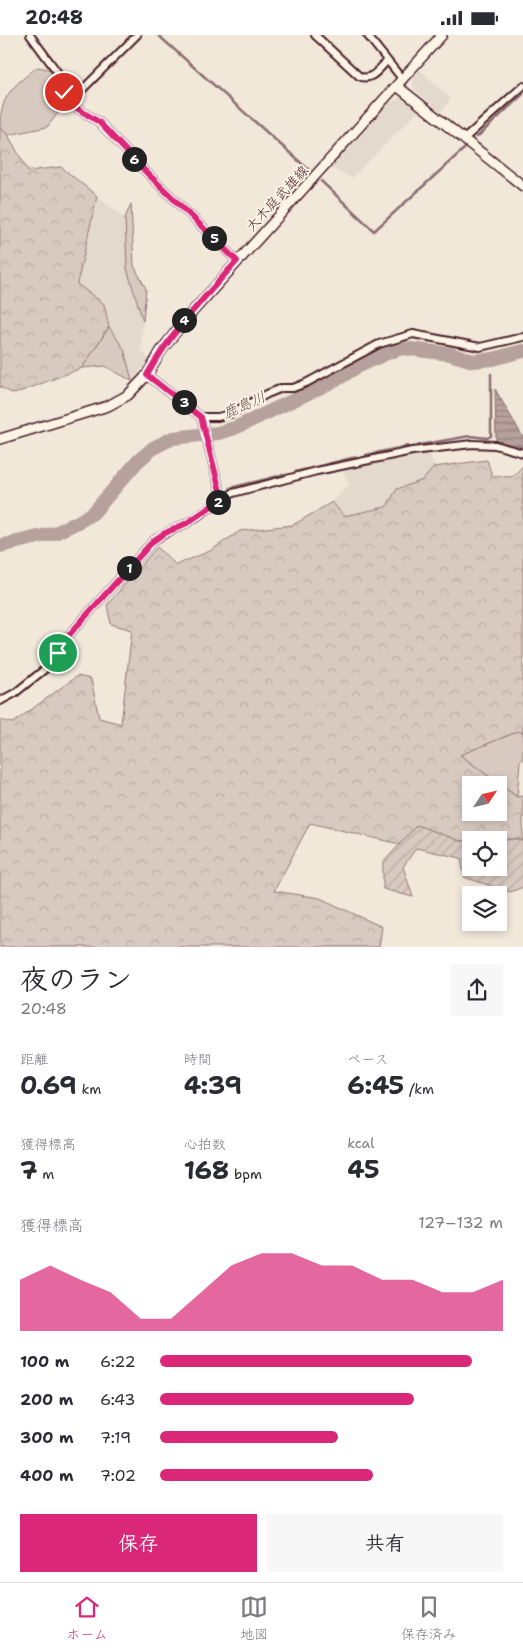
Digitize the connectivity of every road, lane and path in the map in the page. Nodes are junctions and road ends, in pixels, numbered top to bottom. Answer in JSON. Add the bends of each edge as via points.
{"nodes":[{"id":1,"x":30,"y":35,"type":"edge"},
{"id":2,"x":137,"y":35,"type":"edge"},
{"id":3,"x":315,"y":35,"type":"edge"},
{"id":4,"x":367,"y":35,"type":"edge"},
{"id":5,"x":442,"y":35,"type":"edge"},
{"id":6,"x":387,"y":61,"type":"junction"},
{"id":7,"x":400,"y":83,"type":"junction"},
{"id":8,"x":523,"y":86,"type":"edge"},
{"id":9,"x":70,"y":102,"type":"junction"},
{"id":10,"x":464,"y":139,"type":"junction"},
{"id":11,"x":523,"y":187,"type":"edge"},
{"id":12,"x":237,"y":261,"type":"junction"},
{"id":13,"x":523,"y":337,"type":"edge"},
{"id":14,"x":147,"y":375,"type":"junction"},
{"id":15,"x":201,"y":419,"type":"junction"},
{"id":16,"x":0,"y":439,"type":"edge"},
{"id":17,"x":523,"y":453,"type":"edge"},
{"id":18,"x":222,"y":499,"type":"junction"},
{"id":19,"x":0,"y":701,"type":"edge"}],
"edges":[{"from":1,"to":9,"type":"street","via":[[58,73]]},
{"from":2,"to":9,"type":"street"},
{"from":3,"to":6,"type":"street","via":[[364,79]]},
{"from":4,"to":6,"type":"street"},
{"from":5,"to":7,"type":"main road","name":"大木庭武雄線"},
{"from":6,"to":7,"type":"street"},
{"from":7,"to":10,"type":"main road"},
{"from":7,"to":12,"type":"main road","name":"大木庭武雄線"},
{"from":8,"to":10,"type":"street"},
{"from":9,"to":12,"type":"street","via":[[99,122]]},
{"from":10,"to":11,"type":"main road"},
{"from":12,"to":14,"type":"main road","name":"大木庭武雄線","via":[[160,351]]},
{"from":13,"to":15,"type":"street","via":[[480,347],[413,333],[379,344],[306,383],[267,394],[230,414]]},
{"from":14,"to":15,"type":"street"},
{"from":14,"to":16,"type":"main road","name":"大木庭武雄線","via":[[128,395],[108,406]]},
{"from":15,"to":18,"type":"street"},
{"from":17,"to":18,"type":"street","via":[[495,445],[472,444],[412,451],[317,471]]},
{"from":18,"to":19,"type":"street","via":[[153,541],[69,635],[45,669]]}]}
